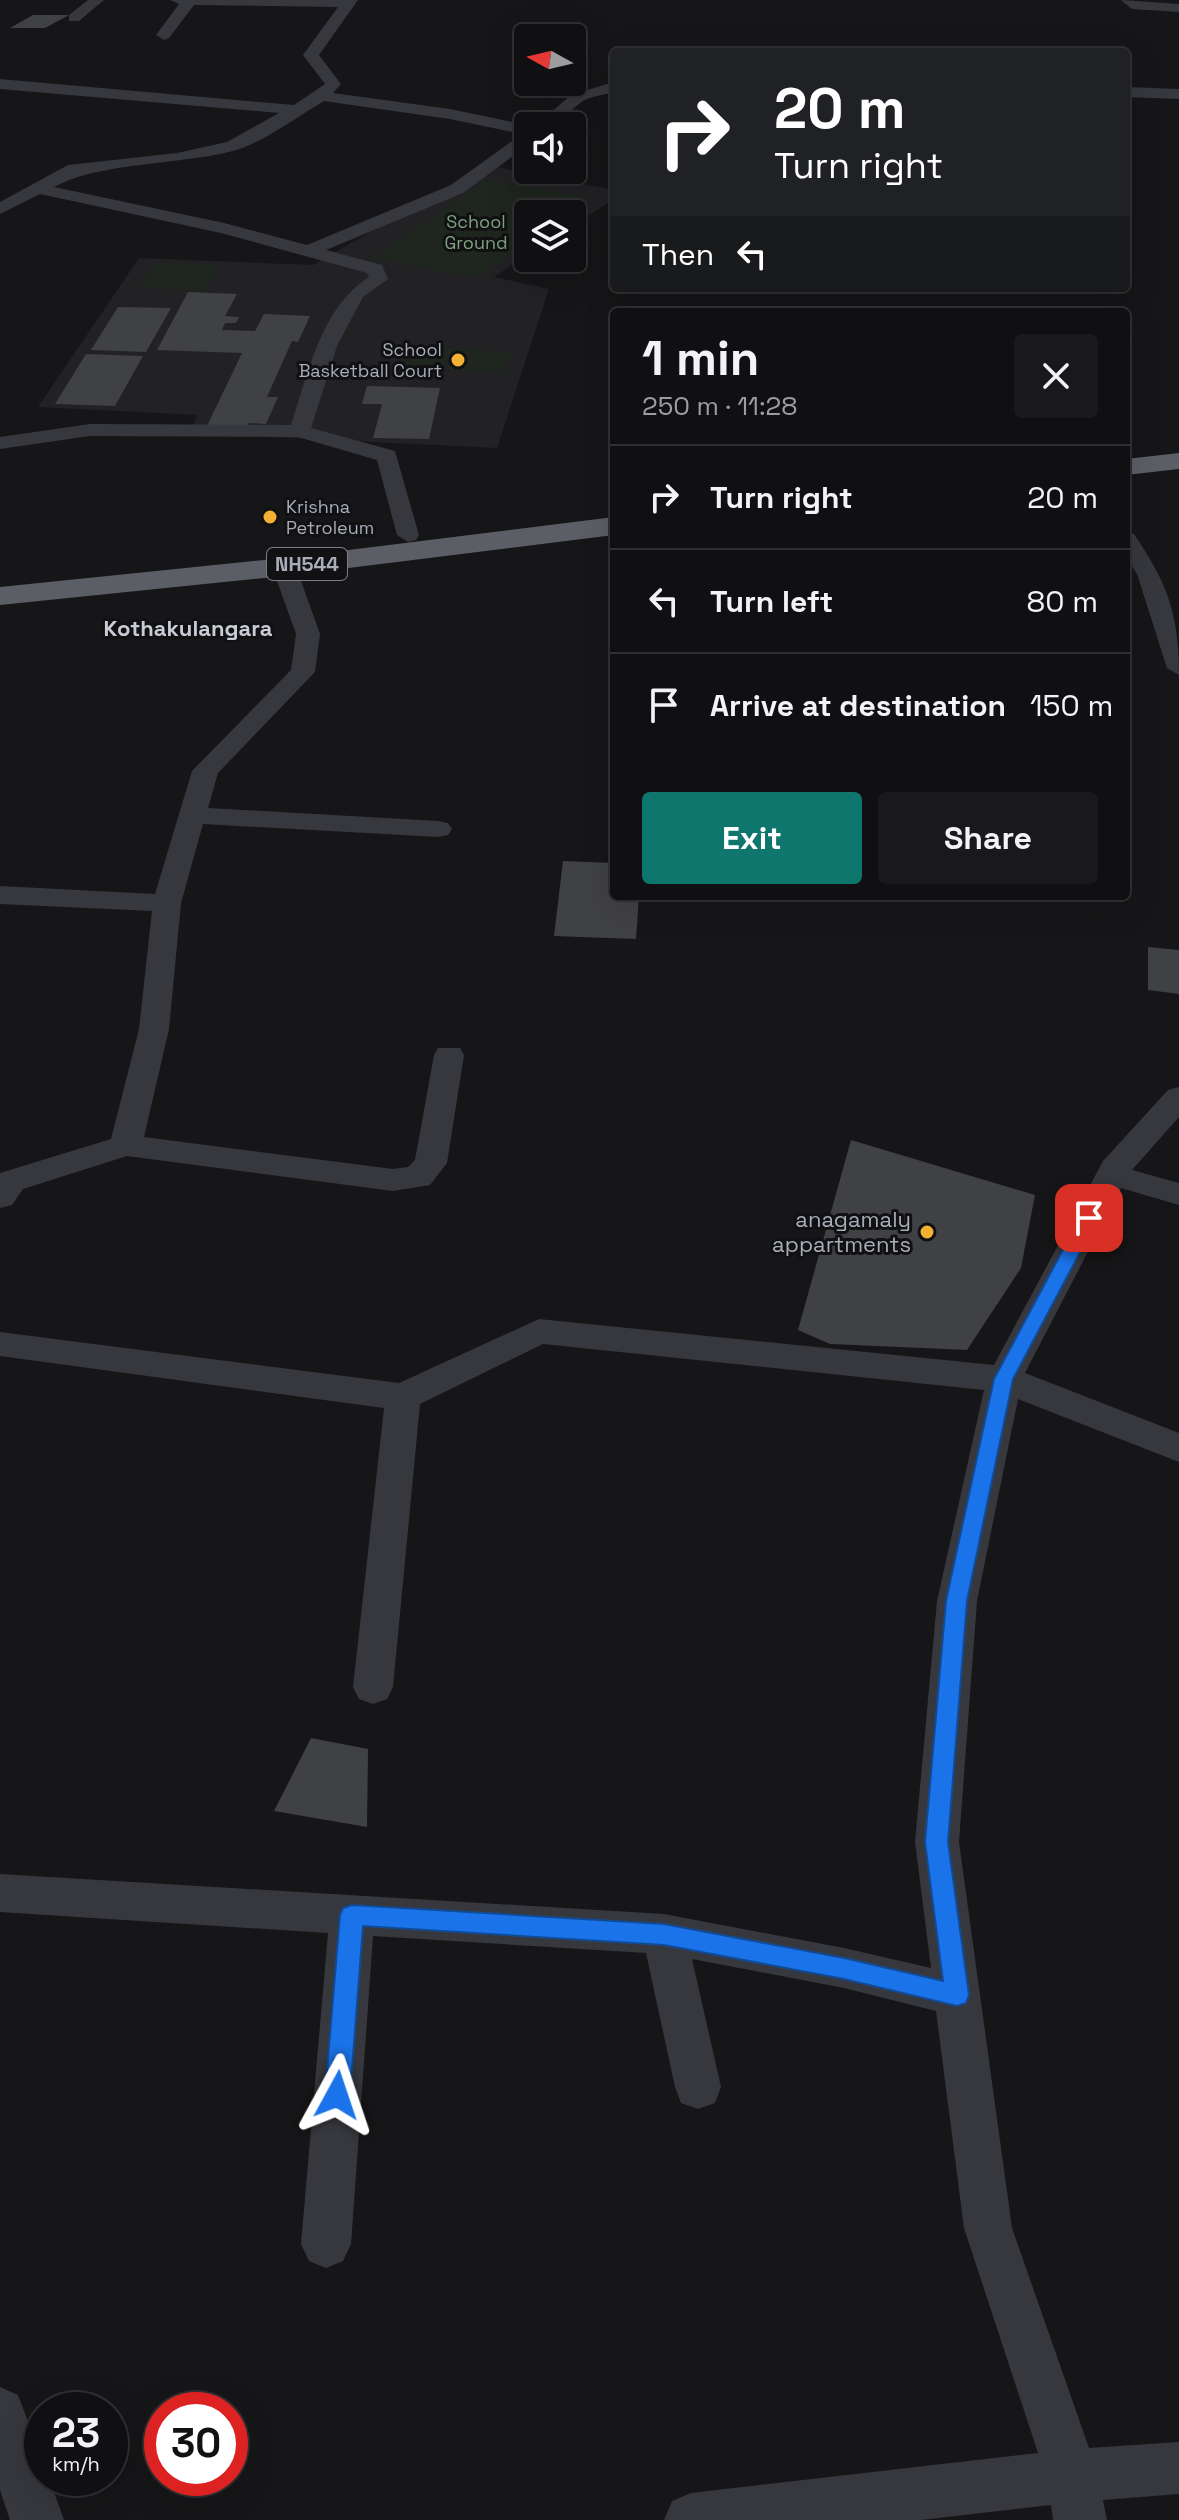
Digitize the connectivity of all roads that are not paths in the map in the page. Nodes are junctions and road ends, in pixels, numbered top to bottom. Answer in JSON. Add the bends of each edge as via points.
{"nodes":[{"id":1,"x":97,"y":0,"type":"edge"},
{"id":2,"x":177,"y":0,"type":"edge"},
{"id":3,"x":1128,"y":0,"type":"edge"},
{"id":4,"x":189,"y":1,"type":"edge"},
{"id":5,"x":350,"y":2,"type":"edge"},
{"id":6,"x":1179,"y":8,"type":"edge"},
{"id":7,"x":74,"y":18,"type":"dead end"},
{"id":8,"x":164,"y":35,"type":"dead end"},
{"id":9,"x":0,"y":84,"type":"edge"},
{"id":10,"x":610,"y":88,"type":"edge"},
{"id":11,"x":1130,"y":92,"type":"edge"},
{"id":12,"x":1179,"y":94,"type":"edge"},
{"id":13,"x":321,"y":96,"type":"junction"},
{"id":14,"x":299,"y":110,"type":"junction"},
{"id":15,"x":565,"y":112,"type":"edge"},
{"id":16,"x":514,"y":127,"type":"edge"},
{"id":17,"x":514,"y":147,"type":"edge"},
{"id":18,"x":0,"y":185,"type":"edge"},
{"id":19,"x":38,"y":190,"type":"junction"},
{"id":20,"x":0,"y":209,"type":"edge"},
{"id":21,"x":308,"y":251,"type":"junction"},
{"id":22,"x":299,"y":431,"type":"junction"},
{"id":23,"x":0,"y":443,"type":"edge"},
{"id":24,"x":1179,"y":446,"type":"edge"},
{"id":25,"x":1130,"y":451,"type":"edge"},
{"id":26,"x":1179,"y":461,"type":"edge"},
{"id":27,"x":1130,"y":467,"type":"edge"},
{"id":28,"x":610,"y":511,"type":"edge"},
{"id":29,"x":610,"y":526,"type":"edge"},
{"id":30,"x":408,"y":535,"type":"junction"},
{"id":31,"x":1130,"y":545,"type":"edge"},
{"id":32,"x":284,"y":567,"type":"junction"},
{"id":33,"x":0,"y":579,"type":"edge"},
{"id":34,"x":0,"y":596,"type":"edge"},
{"id":35,"x":1179,"y":668,"type":"edge"},
{"id":36,"x":190,"y":815,"type":"junction"},
{"id":37,"x":438,"y":829,"type":"dead end"},
{"id":38,"x":0,"y":895,"type":"edge"},
{"id":39,"x":167,"y":903,"type":"junction"},
{"id":40,"x":449,"y":1055,"type":"dead end"},
{"id":41,"x":1179,"y":1097,"type":"edge"},
{"id":42,"x":126,"y":1145,"type":"junction"},
{"id":43,"x":1112,"y":1175,"type":"junction"},
{"id":44,"x":1179,"y":1194,"type":"edge"},
{"id":45,"x":0,"y":1197,"type":"edge"},
{"id":46,"x":0,"y":1344,"type":"edge"},
{"id":47,"x":1004,"y":1379,"type":"junction"},
{"id":48,"x":403,"y":1397,"type":"junction"},
{"id":49,"x":1179,"y":1448,"type":"edge"},
{"id":50,"x":373,"y":1687,"type":"dead end"},
{"id":51,"x":0,"y":1893,"type":"edge"},
{"id":52,"x":352,"y":1915,"type":"junction"},
{"id":53,"x":664,"y":1934,"type":"junction"},
{"id":54,"x":957,"y":1995,"type":"junction"},
{"id":55,"x":698,"y":2087,"type":"dead end"},
{"id":56,"x":326,"y":2244,"type":"dead end"},
{"id":57,"x":0,"y":2413,"type":"edge"},
{"id":58,"x":1179,"y":2468,"type":"edge"},
{"id":59,"x":1076,"y":2498,"type":"edge"},
{"id":60,"x":37,"y":2520,"type":"edge"},
{"id":61,"x":691,"y":2520,"type":"edge"}],
"edges":[{"from":1,"to":7,"type":"street"},
{"from":2,"to":4,"type":"street"},
{"from":3,"to":6,"type":"street","via":[[1132,5]]},
{"from":4,"to":5,"type":"street"},
{"from":4,"to":8,"type":"street"},
{"from":5,"to":13,"type":"street","via":[[311,55],[333,84]]},
{"from":9,"to":14,"type":"street"},
{"from":10,"to":15,"type":"street","via":[[577,98]]},
{"from":11,"to":12,"type":"street"},
{"from":13,"to":14,"type":"street"},
{"from":13,"to":16,"type":"street"},
{"from":14,"to":19,"type":"street","via":[[232,146],[74,169]]},
{"from":17,"to":21,"type":"street","via":[[457,189]]},
{"from":18,"to":19,"type":"street"},
{"from":19,"to":20,"type":"street"},
{"from":19,"to":21,"type":"street"},
{"from":21,"to":22,"type":"street","via":[[367,265],[379,279],[355,294],[327,346]]},
{"from":22,"to":23,"type":"street","via":[[90,430]]},
{"from":22,"to":30,"type":"street","via":[[387,456]]},
{"from":24,"to":25,"type":"highway"},
{"from":26,"to":27,"type":"highway"},
{"from":28,"to":30,"type":"highway","number":"NH544"},
{"from":29,"to":32,"type":"highway","number":"NH544"},
{"from":30,"to":33,"type":"highway","number":"NH544"},
{"from":31,"to":35,"type":"street","via":[[1149,574]]},
{"from":32,"to":34,"type":"highway","number":"NH544"},
{"from":32,"to":36,"type":"street","via":[[308,634],[303,672],[205,771]]},
{"from":36,"to":37,"type":"street"},
{"from":36,"to":39,"type":"street"},
{"from":38,"to":39,"type":"street"},
{"from":39,"to":42,"type":"street","via":[[154,1029]]},
{"from":40,"to":42,"type":"street","via":[[431,1163],[418,1177],[393,1180]]},
{"from":41,"to":43,"type":"street"},
{"from":42,"to":45,"type":"street","via":[[11,1181]]},
{"from":43,"to":44,"type":"street"},
{"from":43,"to":47,"type":"street"},
{"from":46,"to":48,"type":"street"},
{"from":47,"to":48,"type":"street","via":[[539,1331]]},
{"from":47,"to":49,"type":"street"},
{"from":47,"to":54,"type":"street","via":[[957,1601],[937,1842]]},
{"from":48,"to":50,"type":"street"},
{"from":51,"to":52,"type":"street"},
{"from":52,"to":53,"type":"street"},
{"from":52,"to":56,"type":"street"},
{"from":53,"to":54,"type":"street"},
{"from":53,"to":55,"type":"street"},
{"from":54,"to":59,"type":"street","via":[[988,2228]]},
{"from":57,"to":60,"type":"street"},
{"from":58,"to":59,"type":"street"},
{"from":59,"to":61,"type":"street"}]}
